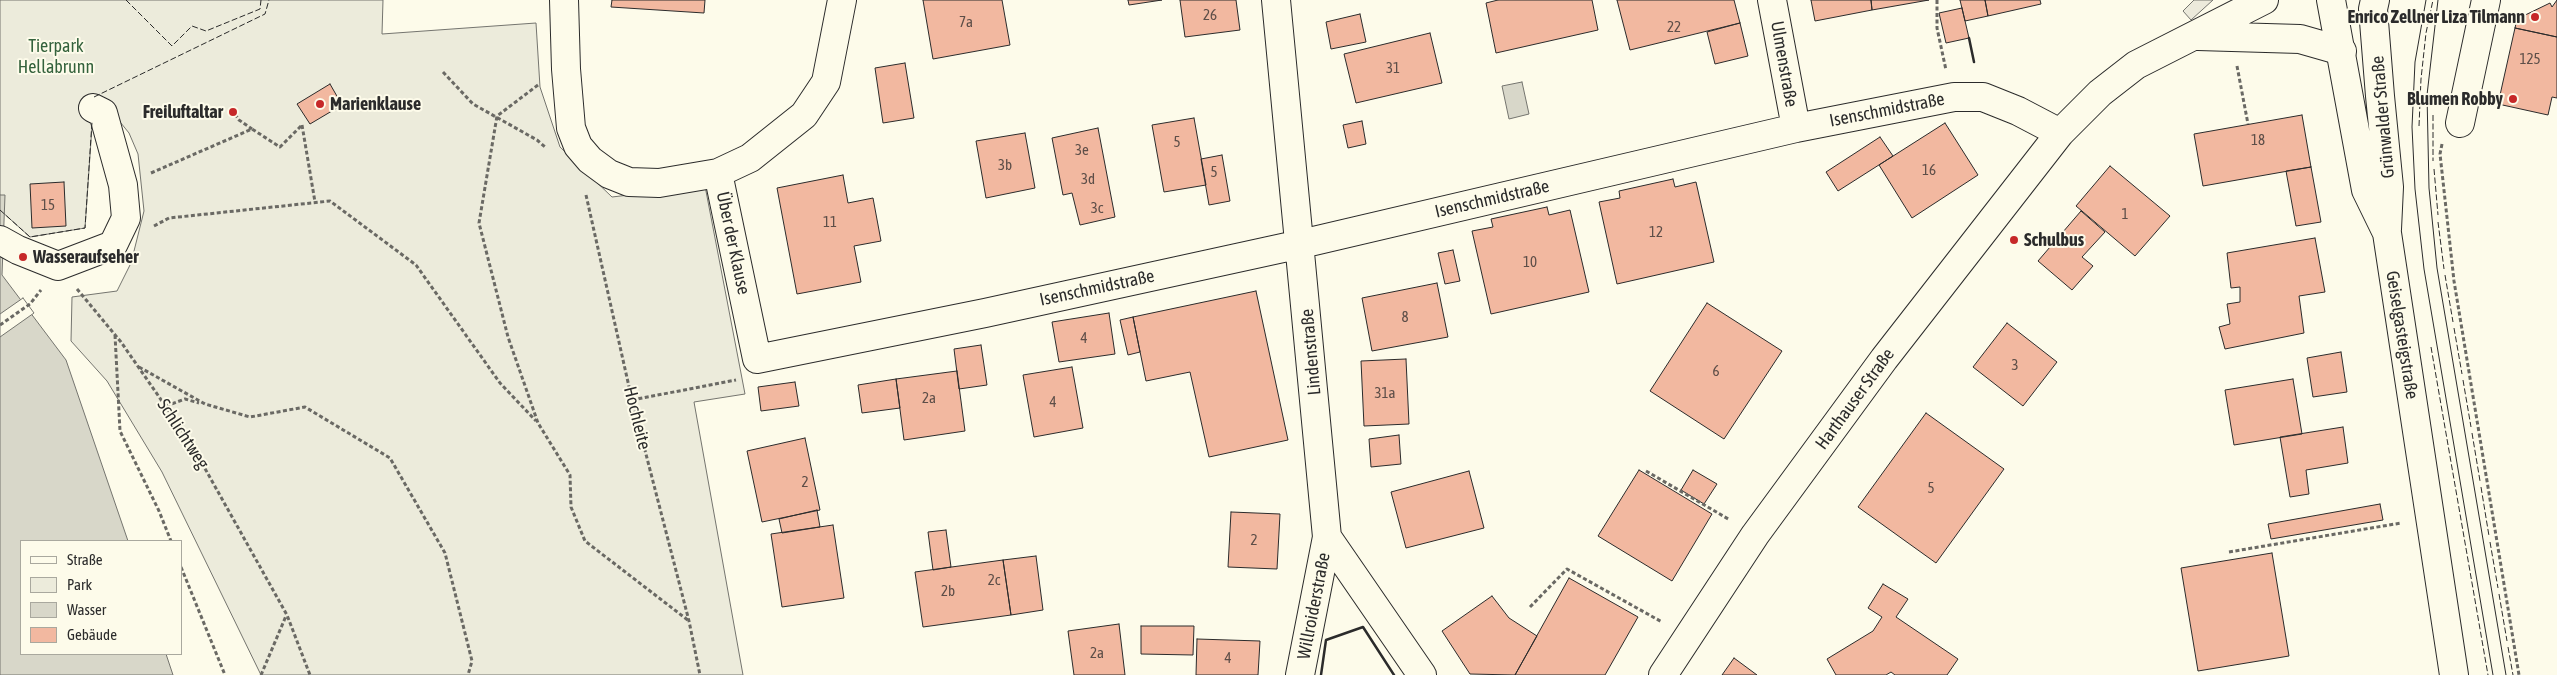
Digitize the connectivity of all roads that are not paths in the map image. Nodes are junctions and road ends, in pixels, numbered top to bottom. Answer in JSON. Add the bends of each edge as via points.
{"nodes":[{"id":1,"x":564,"y":0,"type":"edge"},
{"id":2,"x":842,"y":0,"type":"edge"},
{"id":3,"x":1276,"y":0,"type":"edge"},
{"id":4,"x":1772,"y":0,"type":"edge"},
{"id":5,"x":2230,"y":0,"type":"edge"},
{"id":6,"x":2264,"y":0,"type":"edge"},
{"id":7,"x":2331,"y":0,"type":"edge"},
{"id":8,"x":2486,"y":0,"type":"edge"},
{"id":9,"x":2373,"y":3,"type":"edge"},
{"id":10,"x":2192,"y":35,"type":"junction"},
{"id":11,"x":2342,"y":50,"type":"junction"},
{"id":12,"x":93,"y":108,"type":"dead end"},
{"id":13,"x":2460,"y":123,"type":"road end"},
{"id":14,"x":1796,"y":128,"type":"junction"},
{"id":15,"x":2060,"y":133,"type":"junction"},
{"id":16,"x":718,"y":173,"type":"junction"},
{"id":17,"x":2387,"y":233,"type":"junction"},
{"id":18,"x":1301,"y":244,"type":"junction"},
{"id":19,"x":9,"y":245,"type":"edge"},
{"id":20,"x":757,"y":359,"type":"joint"},
{"id":21,"x":1328,"y":537,"type":"junction"},
{"id":22,"x":1300,"y":675,"type":"edge"},
{"id":23,"x":1422,"y":675,"type":"edge"},
{"id":24,"x":1663,"y":675,"type":"edge"},
{"id":25,"x":2454,"y":675,"type":"edge"}],
"edges":[{"from":1,"to":16,"type":"street","via":[[571,128],[578,146],[590,160],[609,174],[629,182],[659,183]]},
{"from":2,"to":16,"type":"street","name":"Über der Klause","via":[[826,82],[804,115],[750,158]]},
{"from":3,"to":18,"type":"street","name":"Lindenstraße"},
{"from":4,"to":14,"type":"street","name":"Ulmenstraße"},
{"from":5,"to":10,"type":"street"},
{"from":6,"to":10,"type":"street","via":[[2237,16]]},
{"from":7,"to":11,"type":"street","name":"Geiselgasteigstraße"},
{"from":8,"to":13,"type":"street"},
{"from":9,"to":17,"type":"street","name":"Grünwalder Straße","via":[[2389,187]]},
{"from":10,"to":11,"type":"street","via":[[2300,39]]},
{"from":10,"to":15,"type":"street","via":[[2136,65],[2100,93]]},
{"from":11,"to":17,"type":"street","name":"Geiselgasteigstraße","via":[[2366,190]]},
{"from":12,"to":19,"type":"street","via":[[103,113],[123,185],[126,218],[113,244],[58,266]]},
{"from":14,"to":15,"type":"street","name":"Isenschmidstraße","via":[[1954,97],[1983,97]]},
{"from":14,"to":18,"type":"street","name":"Isenschmidstraße"},
{"from":15,"to":24,"type":"street","name":"Harthauser Straße","via":[[1884,358],[1756,535]]},
{"from":16,"to":20,"type":"street","name":"Über der Klause"},
{"from":17,"to":25,"type":"street","name":"Geiselgasteigstraße"},
{"from":18,"to":20,"type":"street","name":"Isenschmidstraße"},
{"from":18,"to":21,"type":"street","name":"Lindenstraße"},
{"from":21,"to":22,"type":"street","name":"Willroiderstraße"},
{"from":21,"to":23,"type":"street","name":"Lindenstraße"}]}
